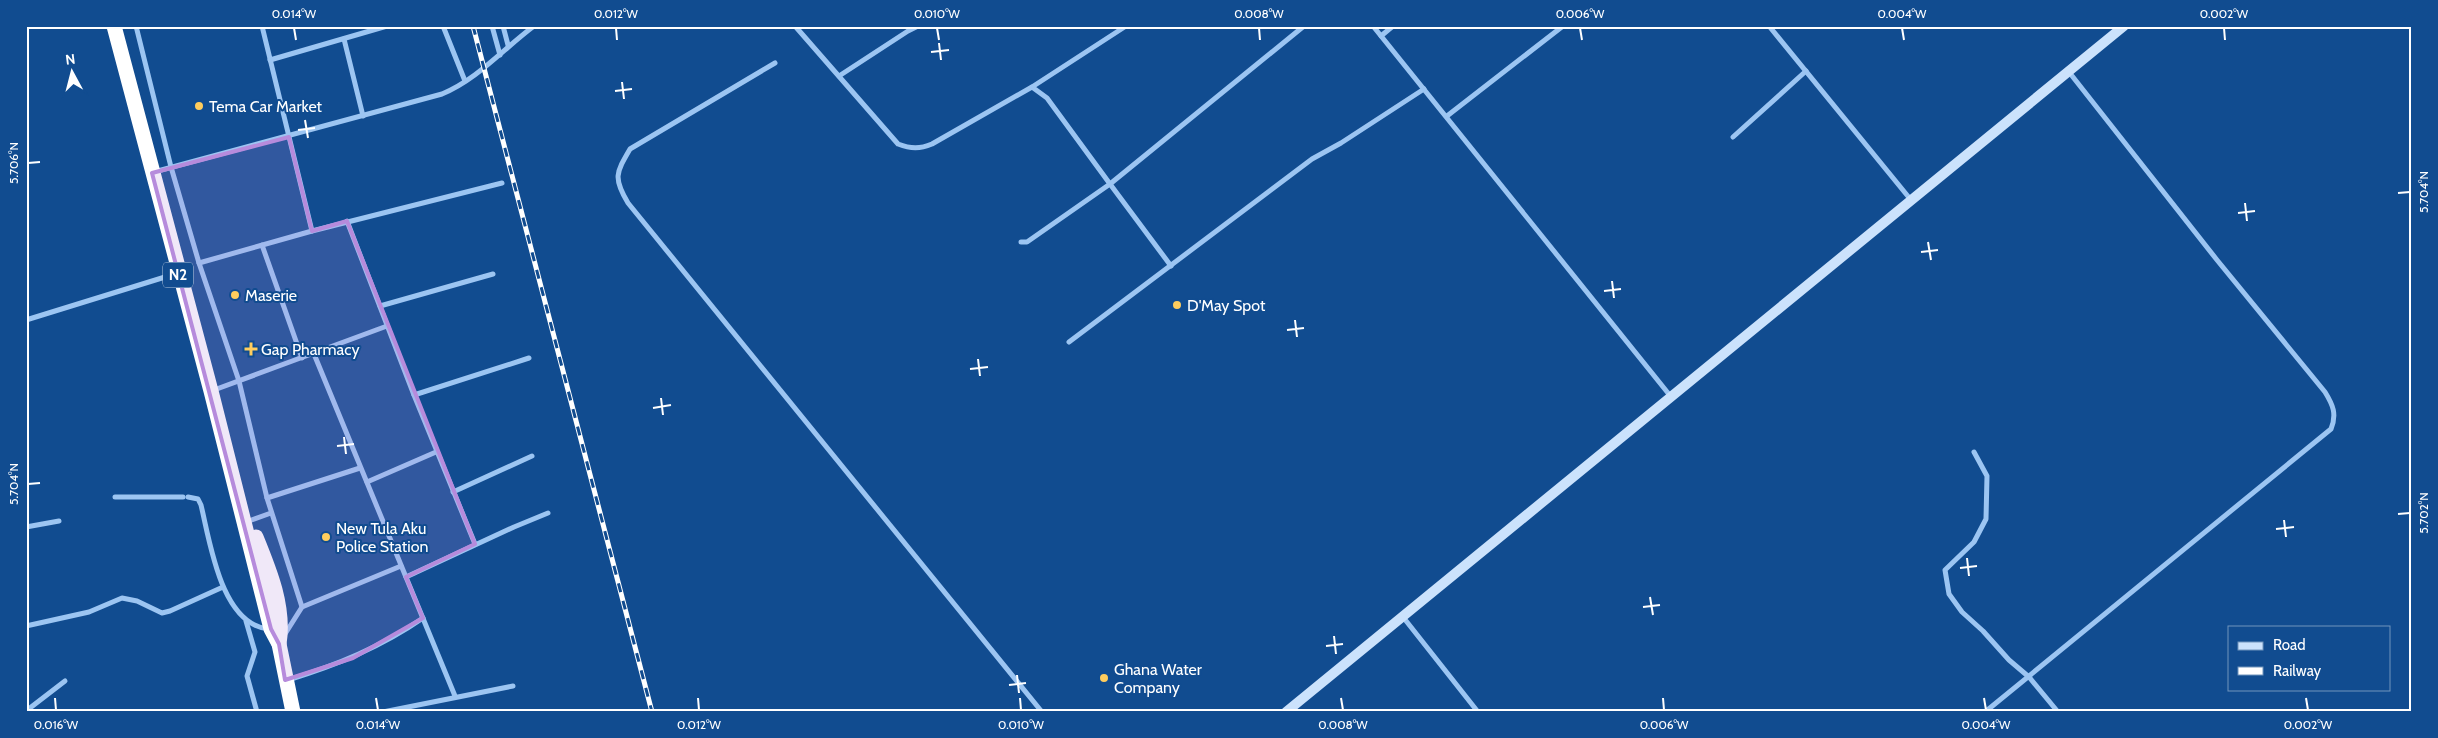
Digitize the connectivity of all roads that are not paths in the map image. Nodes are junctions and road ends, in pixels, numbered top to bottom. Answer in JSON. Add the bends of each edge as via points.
{"nodes":[{"id":1,"x":114,"y":26,"type":"edge"},
{"id":2,"x":136,"y":26,"type":"edge"},
{"id":3,"x":262,"y":26,"type":"edge"},
{"id":4,"x":387,"y":26,"type":"edge"},
{"id":5,"x":443,"y":26,"type":"edge"},
{"id":6,"x":492,"y":26,"type":"edge"},
{"id":7,"x":503,"y":26,"type":"edge"},
{"id":8,"x":534,"y":26,"type":"edge"},
{"id":9,"x":795,"y":26,"type":"edge"},
{"id":10,"x":918,"y":26,"type":"edge"},
{"id":11,"x":1126,"y":26,"type":"edge"},
{"id":12,"x":1304,"y":26,"type":"edge"},
{"id":13,"x":1372,"y":26,"type":"edge"},
{"id":14,"x":1393,"y":26,"type":"edge"},
{"id":15,"x":1563,"y":26,"type":"edge"},
{"id":16,"x":1768,"y":26,"type":"edge"},
{"id":17,"x":2124,"y":26,"type":"edge"},
{"id":18,"x":906,"y":28,"type":"edge"},
{"id":19,"x":1381,"y":36,"type":"junction"},
{"id":20,"x":344,"y":39,"type":"junction"},
{"id":21,"x":508,"y":45,"type":"junction"},
{"id":22,"x":500,"y":55,"type":"junction"},
{"id":23,"x":270,"y":60,"type":"junction"},
{"id":24,"x":775,"y":63,"type":"dead end"},
{"id":25,"x":1806,"y":71,"type":"junction"},
{"id":26,"x":2069,"y":72,"type":"junction"},
{"id":27,"x":839,"y":76,"type":"junction"},
{"id":28,"x":465,"y":81,"type":"junction"},
{"id":29,"x":1032,"y":87,"type":"junction"},
{"id":30,"x":1424,"y":89,"type":"junction"},
{"id":31,"x":363,"y":116,"type":"junction"},
{"id":32,"x":1447,"y":116,"type":"junction"},
{"id":33,"x":289,"y":137,"type":"junction"},
{"id":34,"x":1734,"y":137,"type":"dead end"},
{"id":35,"x":171,"y":167,"type":"junction"},
{"id":36,"x":152,"y":173,"type":"junction"},
{"id":37,"x":502,"y":183,"type":"dead end"},
{"id":38,"x":1110,"y":184,"type":"junction"},
{"id":39,"x":1912,"y":200,"type":"junction"},
{"id":40,"x":347,"y":221,"type":"junction"},
{"id":41,"x":312,"y":231,"type":"junction"},
{"id":42,"x":1021,"y":242,"type":"dead end"},
{"id":43,"x":262,"y":245,"type":"junction"},
{"id":44,"x":200,"y":263,"type":"junction"},
{"id":45,"x":1171,"y":266,"type":"junction"},
{"id":46,"x":178,"y":273,"type":"junction"},
{"id":47,"x":494,"y":274,"type":"dead end"},
{"id":48,"x":380,"y":306,"type":"junction"},
{"id":49,"x":26,"y":320,"type":"edge"},
{"id":50,"x":387,"y":326,"type":"junction"},
{"id":51,"x":1069,"y":342,"type":"dead end"},
{"id":52,"x":314,"y":354,"type":"junction"},
{"id":53,"x":302,"y":358,"type":"junction"},
{"id":54,"x":529,"y":358,"type":"dead end"},
{"id":55,"x":239,"y":381,"type":"junction"},
{"id":56,"x":210,"y":391,"type":"junction"},
{"id":57,"x":414,"y":395,"type":"junction"},
{"id":58,"x":1672,"y":398,"type":"junction"},
{"id":59,"x":436,"y":452,"type":"junction"},
{"id":60,"x":1974,"y":452,"type":"dead end"},
{"id":61,"x":532,"y":456,"type":"dead end"},
{"id":62,"x":360,"y":468,"type":"junction"},
{"id":63,"x":367,"y":482,"type":"junction"},
{"id":64,"x":453,"y":492,"type":"junction"},
{"id":65,"x":115,"y":497,"type":"dead end"},
{"id":66,"x":267,"y":498,"type":"junction"},
{"id":67,"x":271,"y":513,"type":"junction"},
{"id":68,"x":548,"y":513,"type":"dead end"},
{"id":69,"x":59,"y":521,"type":"dead end"},
{"id":70,"x":244,"y":523,"type":"junction"},
{"id":71,"x":26,"y":527,"type":"edge"},
{"id":72,"x":475,"y":544,"type":"junction"},
{"id":73,"x":401,"y":566,"type":"junction"},
{"id":74,"x":406,"y":577,"type":"junction"},
{"id":75,"x":223,"y":587,"type":"junction"},
{"id":76,"x":302,"y":607,"type":"junction"},
{"id":77,"x":1403,"y":617,"type":"junction"},
{"id":78,"x":423,"y":618,"type":"junction"},
{"id":79,"x":246,"y":620,"type":"junction"},
{"id":80,"x":26,"y":626,"type":"edge"},
{"id":81,"x":270,"y":629,"type":"junction"},
{"id":82,"x":279,"y":644,"type":"junction"},
{"id":83,"x":2029,"y":677,"type":"junction"},
{"id":84,"x":285,"y":680,"type":"junction"},
{"id":85,"x":64,"y":681,"type":"dead end"},
{"id":86,"x":513,"y":686,"type":"dead end"},
{"id":87,"x":455,"y":696,"type":"junction"},
{"id":88,"x":26,"y":711,"type":"edge"},
{"id":89,"x":257,"y":712,"type":"edge"},
{"id":90,"x":293,"y":712,"type":"edge"},
{"id":91,"x":383,"y":712,"type":"edge"},
{"id":92,"x":1042,"y":712,"type":"edge"},
{"id":93,"x":1286,"y":712,"type":"edge"},
{"id":94,"x":1478,"y":712,"type":"edge"},
{"id":95,"x":1985,"y":712,"type":"edge"},
{"id":96,"x":2058,"y":712,"type":"edge"}],
"edges":[{"from":1,"to":36,"type":"highway","number":"N2"},
{"from":2,"to":35,"type":"street"},
{"from":3,"to":23,"type":"street"},
{"from":4,"to":20,"type":"street"},
{"from":5,"to":28,"type":"street"},
{"from":6,"to":22,"type":"street"},
{"from":7,"to":21,"type":"street"},
{"from":8,"to":21,"type":"street"},
{"from":9,"to":27,"type":"street"},
{"from":10,"to":18,"type":"street"},
{"from":11,"to":29,"type":"street"},
{"from":12,"to":38,"type":"street"},
{"from":13,"to":19,"type":"street"},
{"from":14,"to":19,"type":"street"},
{"from":15,"to":32,"type":"street"},
{"from":16,"to":25,"type":"street"},
{"from":17,"to":26,"type":"street"},
{"from":18,"to":27,"type":"street"},
{"from":19,"to":30,"type":"street"},
{"from":20,"to":23,"type":"street"},
{"from":20,"to":31,"type":"street"},
{"from":21,"to":22,"type":"street"},
{"from":22,"to":28,"type":"street"},
{"from":23,"to":33,"type":"street"},
{"from":24,"to":92,"type":"street","via":[[630,150],[617,171],[618,187]]},
{"from":25,"to":34,"type":"street"},
{"from":25,"to":39,"type":"street"},
{"from":26,"to":39,"type":"street"},
{"from":26,"to":83,"type":"street","via":[[2325,392],[2336,417],[2331,428]]},
{"from":27,"to":29,"type":"street","via":[[898,144],[909,149],[932,144]]},
{"from":28,"to":31,"type":"street","via":[[442,94]]},
{"from":29,"to":38,"type":"street","via":[[1047,98]]},
{"from":30,"to":32,"type":"street"},
{"from":30,"to":45,"type":"street","via":[[1312,159]]},
{"from":31,"to":33,"type":"street"},
{"from":32,"to":58,"type":"street"},
{"from":33,"to":35,"type":"street"},
{"from":33,"to":41,"type":"street"},
{"from":35,"to":36,"type":"street"},
{"from":35,"to":44,"type":"street"},
{"from":36,"to":46,"type":"highway","number":"N2"},
{"from":37,"to":40,"type":"street"},
{"from":38,"to":42,"type":"street","via":[[1027,242]]},
{"from":38,"to":45,"type":"street"},
{"from":39,"to":58,"type":"street"},
{"from":40,"to":41,"type":"street"},
{"from":40,"to":48,"type":"street"},
{"from":41,"to":43,"type":"street"},
{"from":43,"to":44,"type":"street"},
{"from":43,"to":53,"type":"street"},
{"from":44,"to":55,"type":"street"},
{"from":45,"to":51,"type":"street"},
{"from":46,"to":49,"type":"street"},
{"from":46,"to":56,"type":"highway","number":"N2"},
{"from":47,"to":48,"type":"street"},
{"from":48,"to":50,"type":"street"},
{"from":50,"to":52,"type":"street"},
{"from":50,"to":57,"type":"street"},
{"from":52,"to":53,"type":"street"},
{"from":52,"to":62,"type":"street"},
{"from":53,"to":55,"type":"street"},
{"from":54,"to":57,"type":"street"},
{"from":55,"to":56,"type":"street"},
{"from":55,"to":66,"type":"street"},
{"from":56,"to":70,"type":"highway","number":"N2"},
{"from":57,"to":59,"type":"street"},
{"from":58,"to":77,"type":"street","via":[[1556,489]]},
{"from":59,"to":63,"type":"street"},
{"from":59,"to":64,"type":"street"},
{"from":60,"to":83,"type":"street","via":[[1987,476],[1986,519],[1974,542],[1945,570],[1949,594],[1962,612]]},
{"from":61,"to":64,"type":"street"},
{"from":62,"to":63,"type":"street"},
{"from":62,"to":66,"type":"street"},
{"from":63,"to":73,"type":"street"},
{"from":64,"to":72,"type":"street"},
{"from":65,"to":75,"type":"street","via":[[185,497],[198,500]]},
{"from":66,"to":67,"type":"street"},
{"from":67,"to":70,"type":"street"},
{"from":67,"to":76,"type":"street"},
{"from":68,"to":72,"type":"street"},
{"from":69,"to":71,"type":"street"},
{"from":70,"to":81,"type":"highway","number":"N2"},
{"from":70,"to":82,"type":"highway","number":"N2","via":[[256,537],[277,598],[282,622]]},
{"from":72,"to":74,"type":"street"},
{"from":73,"to":74,"type":"street"},
{"from":73,"to":76,"type":"street"},
{"from":74,"to":78,"type":"street"},
{"from":75,"to":79,"type":"street"},
{"from":75,"to":80,"type":"street","via":[[162,613],[122,598],[89,612]]},
{"from":76,"to":82,"type":"street"},
{"from":77,"to":93,"type":"street"},
{"from":77,"to":94,"type":"street"},
{"from":78,"to":84,"type":"street","via":[[353,658]]},
{"from":78,"to":87,"type":"street"},
{"from":79,"to":81,"type":"street"},
{"from":79,"to":89,"type":"street","via":[[254,652],[247,676]]},
{"from":81,"to":82,"type":"highway","number":"N2"},
{"from":82,"to":84,"type":"highway","number":"N2"},
{"from":83,"to":95,"type":"street"},
{"from":83,"to":96,"type":"street"},
{"from":84,"to":90,"type":"highway","number":"N2"},
{"from":85,"to":88,"type":"street"},
{"from":86,"to":87,"type":"street"},
{"from":87,"to":91,"type":"street"}]}
